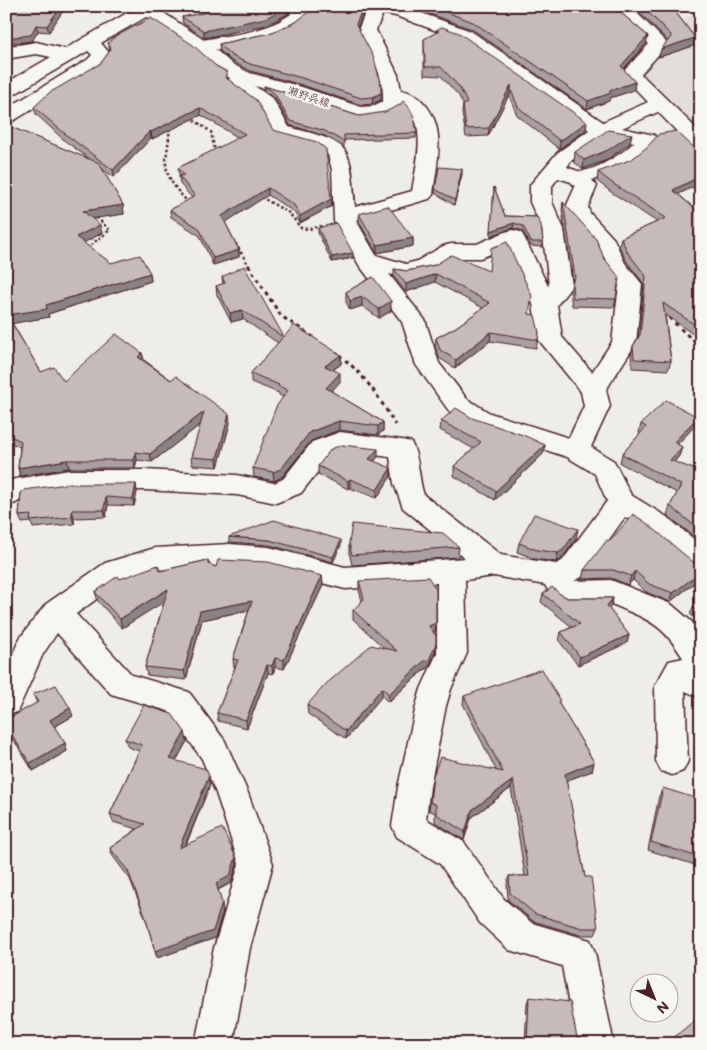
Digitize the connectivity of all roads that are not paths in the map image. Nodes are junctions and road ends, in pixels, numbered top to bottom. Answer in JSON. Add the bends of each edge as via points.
{"nodes":[{"id":1,"x":297,"y":6,"type":"edge"},
{"id":2,"x":377,"y":6,"type":"edge"},
{"id":3,"x":621,"y":6,"type":"edge"},
{"id":4,"x":149,"y":8,"type":"edge"},
{"id":5,"x":90,"y":42,"type":"junction"},
{"id":6,"x":201,"y":46,"type":"junction"},
{"id":7,"x":6,"y":53,"type":"edge"},
{"id":8,"x":69,"y":55,"type":"junction"},
{"id":9,"x":242,"y":77,"type":"junction"},
{"id":10,"x":6,"y":91,"type":"edge"},
{"id":11,"x":394,"y":95,"type":"junction"},
{"id":12,"x":661,"y":103,"type":"junction"},
{"id":13,"x":6,"y":117,"type":"edge"},
{"id":14,"x":6,"y":126,"type":"edge"},
{"id":15,"x":602,"y":130,"type":"junction"},
{"id":16,"x":6,"y":138,"type":"edge"},
{"id":17,"x":701,"y":145,"type":"edge"},
{"id":18,"x":554,"y":168,"type":"junction"},
{"id":19,"x":578,"y":178,"type":"junction"},
{"id":20,"x":345,"y":219,"type":"junction"},
{"id":21,"x":367,"y":260,"type":"junction"},
{"id":22,"x":545,"y":304,"type":"junction"},
{"id":23,"x":593,"y":390,"type":"junction"},
{"id":24,"x":576,"y":450,"type":"junction"},
{"id":25,"x":6,"y":496,"type":"edge"},
{"id":26,"x":621,"y":502,"type":"junction"},
{"id":27,"x":701,"y":561,"type":"edge"},
{"id":28,"x":494,"y":565,"type":"junction"},
{"id":29,"x":451,"y":571,"type":"junction"},
{"id":30,"x":558,"y":576,"type":"junction"},
{"id":31,"x":56,"y":612,"type":"junction"},
{"id":32,"x":31,"y":647,"type":"junction"},
{"id":33,"x":701,"y":662,"type":"edge"},
{"id":34,"x":6,"y":670,"type":"edge"},
{"id":35,"x":701,"y":685,"type":"edge"},
{"id":36,"x":6,"y":703,"type":"edge"},
{"id":37,"x":672,"y":760,"type":"dead end"},
{"id":38,"x":216,"y":1044,"type":"edge"},
{"id":39,"x":595,"y":1044,"type":"edge"}],
"edges":[{"from":1,"to":6,"type":"street","via":[[301,16],[273,34]]},
{"from":2,"to":11,"type":"street","via":[[367,30],[392,82]]},
{"from":2,"to":15,"type":"street","via":[[465,34]]},
{"from":3,"to":12,"type":"street","via":[[659,44],[630,74]]},
{"from":4,"to":5,"type":"street"},
{"from":4,"to":6,"type":"street","name":"瀬野呉線"},
{"from":5,"to":8,"type":"street"},
{"from":5,"to":13,"type":"street","via":[[102,55],[94,64]]},
{"from":6,"to":9,"type":"street","name":"瀬野呉線","via":[[225,68]]},
{"from":7,"to":8,"type":"street","via":[[36,48]]},
{"from":8,"to":10,"type":"street"},
{"from":9,"to":11,"type":"street","name":"瀬野呉線","via":[[360,113],[377,111],[392,104]]},
{"from":9,"to":20,"type":"street","via":[[237,82],[266,103],[281,131],[325,143],[338,154]]},
{"from":11,"to":20,"type":"street","via":[[408,98],[425,116],[429,147],[422,195]]},
{"from":12,"to":15,"type":"street"},
{"from":12,"to":17,"type":"street"},
{"from":14,"to":16,"type":"street","via":[[11,132]]},
{"from":15,"to":18,"type":"street"},
{"from":15,"to":19,"type":"street","via":[[647,139],[640,151],[610,169]]},
{"from":18,"to":19,"type":"street"},
{"from":18,"to":22,"type":"street","via":[[540,185],[541,202],[553,229],[561,286]]},
{"from":19,"to":23,"type":"street","via":[[586,186],[577,207],[580,215],[606,244],[615,265],[631,284],[624,343]]},
{"from":20,"to":21,"type":"street"},
{"from":21,"to":22,"type":"street","via":[[406,271],[425,266],[450,251],[480,251],[513,237]]},
{"from":21,"to":24,"type":"street","via":[[414,320],[428,365],[458,405],[481,420]]},
{"from":22,"to":23,"type":"street","via":[[550,340]]},
{"from":23,"to":24,"type":"street","via":[[597,406]]},
{"from":24,"to":26,"type":"street","via":[[605,468]]},
{"from":25,"to":28,"type":"street","via":[[19,487],[69,480],[238,485],[276,493],[292,486],[321,450],[340,442],[402,449],[413,502]]},
{"from":26,"to":27,"type":"street","via":[[657,524]]},
{"from":26,"to":30,"type":"street","via":[[572,569]]},
{"from":28,"to":29,"type":"street"},
{"from":28,"to":30,"type":"street"},
{"from":29,"to":31,"type":"street","via":[[345,578],[269,558],[230,555],[155,559],[115,571]]},
{"from":29,"to":39,"type":"street","via":[[452,653],[431,706],[414,787],[410,826],[452,853],[492,911],[522,938],[577,953]]},
{"from":30,"to":33,"type":"street","via":[[559,584],[566,592],[611,592],[661,612],[682,631]]},
{"from":31,"to":32,"type":"street"},
{"from":31,"to":38,"type":"street","via":[[122,684],[178,701],[214,750],[232,793],[256,864],[232,948]]},
{"from":32,"to":34,"type":"street"},
{"from":32,"to":36,"type":"street"},
{"from":35,"to":37,"type":"street","via":[[680,670],[670,686]]}]}
